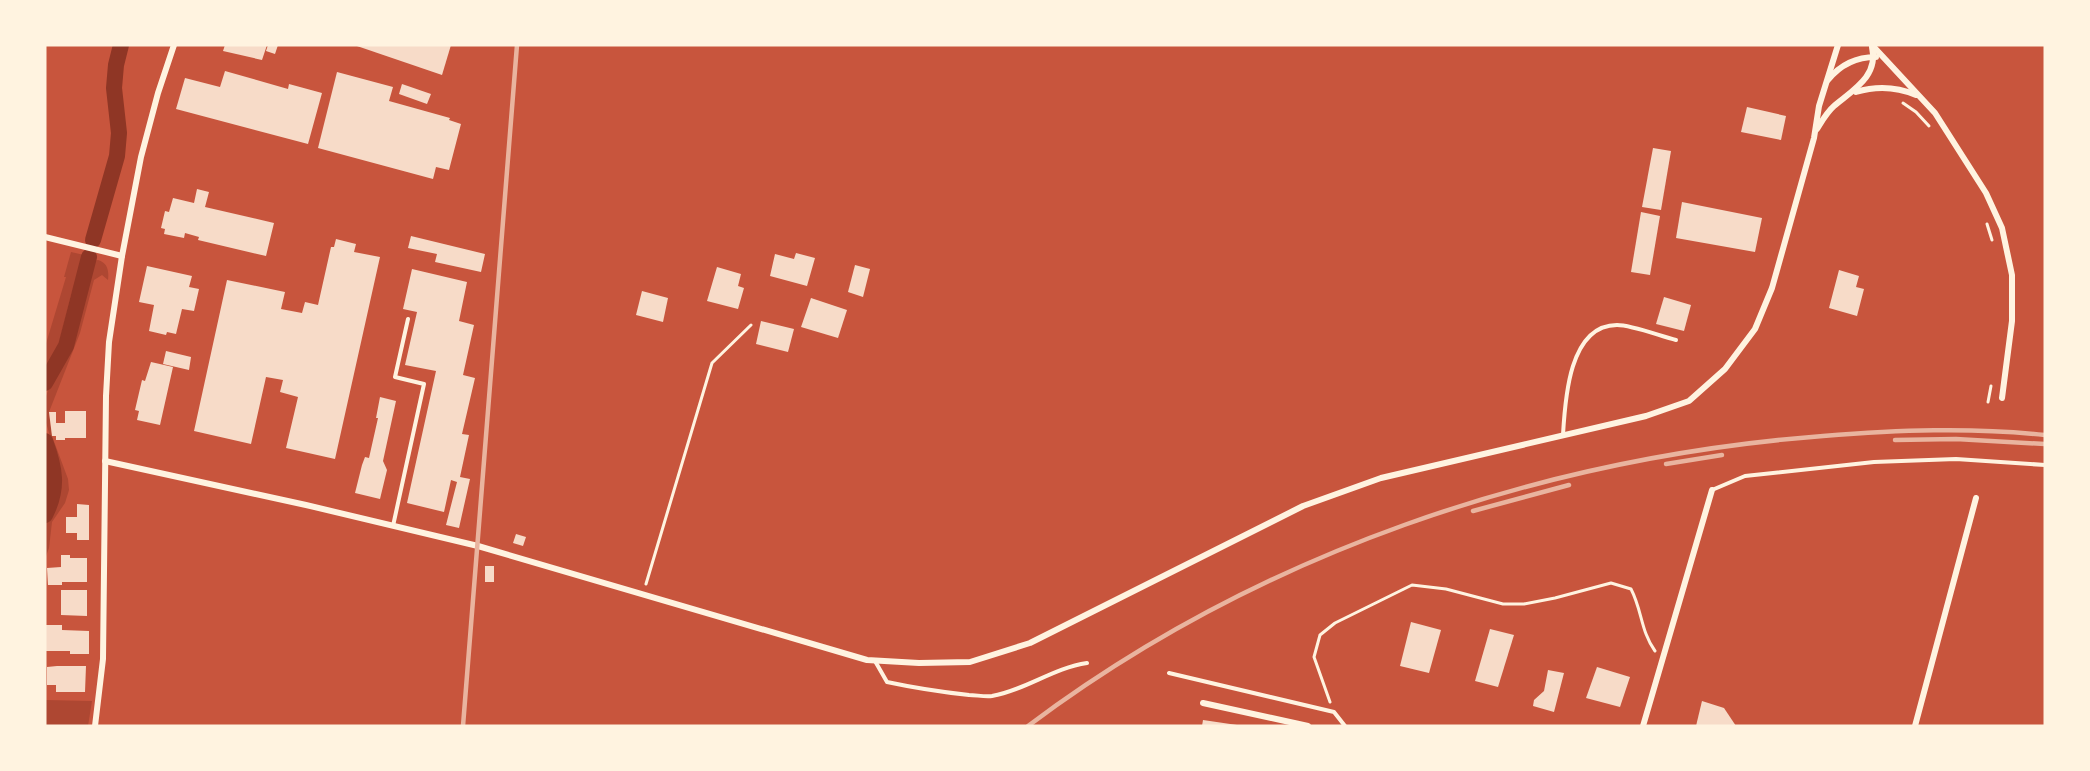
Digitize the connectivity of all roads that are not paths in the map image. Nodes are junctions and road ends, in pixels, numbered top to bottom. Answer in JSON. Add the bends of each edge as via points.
{"nodes":[{"id":1,"x":174,"y":45,"type":"edge"},
{"id":2,"x":1838,"y":45,"type":"edge"},
{"id":3,"x":1872,"y":45,"type":"edge"},
{"id":4,"x":1874,"y":57,"type":"junction"},
{"id":5,"x":1887,"y":62,"type":"junction"},
{"id":6,"x":1824,"y":89,"type":"junction"},
{"id":7,"x":1850,"y":95,"type":"junction"},
{"id":8,"x":1924,"y":100,"type":"junction"},
{"id":9,"x":1814,"y":138,"type":"junction"},
{"id":10,"x":45,"y":237,"type":"edge"},
{"id":11,"x":122,"y":256,"type":"junction"},
{"id":12,"x":408,"y":319,"type":"dead end"},
{"id":13,"x":1676,"y":340,"type":"dead end"},
{"id":14,"x":2002,"y":398,"type":"dead end"},
{"id":15,"x":1563,"y":435,"type":"junction"},
{"id":16,"x":105,"y":461,"type":"junction"},
{"id":17,"x":2045,"y":465,"type":"edge"},
{"id":18,"x":1712,"y":490,"type":"joint"},
{"id":19,"x":1976,"y":498,"type":"dead end"},
{"id":20,"x":393,"y":526,"type":"junction"},
{"id":21,"x":875,"y":660,"type":"junction"},
{"id":22,"x":1087,"y":663,"type":"dead end"},
{"id":23,"x":1168,"y":673,"type":"dead end"},
{"id":24,"x":1203,"y":703,"type":"dead end"},
{"id":25,"x":95,"y":726,"type":"edge"},
{"id":26,"x":1308,"y":726,"type":"edge"},
{"id":27,"x":1345,"y":726,"type":"edge"},
{"id":28,"x":1643,"y":726,"type":"edge"},
{"id":29,"x":1915,"y":726,"type":"edge"}],
"edges":[{"from":1,"to":11,"type":"street","via":[[148,128]]},
{"from":2,"to":6,"type":"street"},
{"from":3,"to":4,"type":"street"},
{"from":3,"to":5,"type":"street"},
{"from":4,"to":5,"type":"street"},
{"from":4,"to":6,"type":"street","via":[[1845,64]]},
{"from":4,"to":7,"type":"street","via":[[1867,77]]},
{"from":5,"to":8,"type":"street"},
{"from":6,"to":9,"type":"street"},
{"from":7,"to":8,"type":"street","via":[[1869,88],[1886,88],[1912,93]]},
{"from":7,"to":9,"type":"street","via":[[1829,111]]},
{"from":8,"to":14,"type":"street","via":[[1980,183],[2002,228],[2012,275],[2012,321]]},
{"from":9,"to":15,"type":"street","via":[[1772,288],[1755,329],[1725,369],[1689,400],[1646,416]]},
{"from":10,"to":11,"type":"street"},
{"from":11,"to":16,"type":"street","via":[[109,351]]},
{"from":12,"to":20,"type":"lane","via":[[395,377],[424,384]]},
{"from":13,"to":15,"type":"lane","via":[[1618,325],[1600,327],[1578,351],[1565,396]]},
{"from":15,"to":21,"type":"street","via":[[1381,478],[1303,506],[1020,647],[970,662]]},
{"from":16,"to":20,"type":"street"},
{"from":16,"to":25,"type":"street","via":[[103,659]]},
{"from":17,"to":18,"type":"lane","via":[[1956,459],[1874,462],[1745,476]]},
{"from":18,"to":28,"type":"street"},
{"from":19,"to":29,"type":"street"},
{"from":20,"to":21,"type":"street","via":[[478,546]]},
{"from":21,"to":22,"type":"lane","via":[[887,682],[990,697]]},
{"from":23,"to":27,"type":"lane","via":[[1334,712]]},
{"from":24,"to":26,"type":"street"}]}
